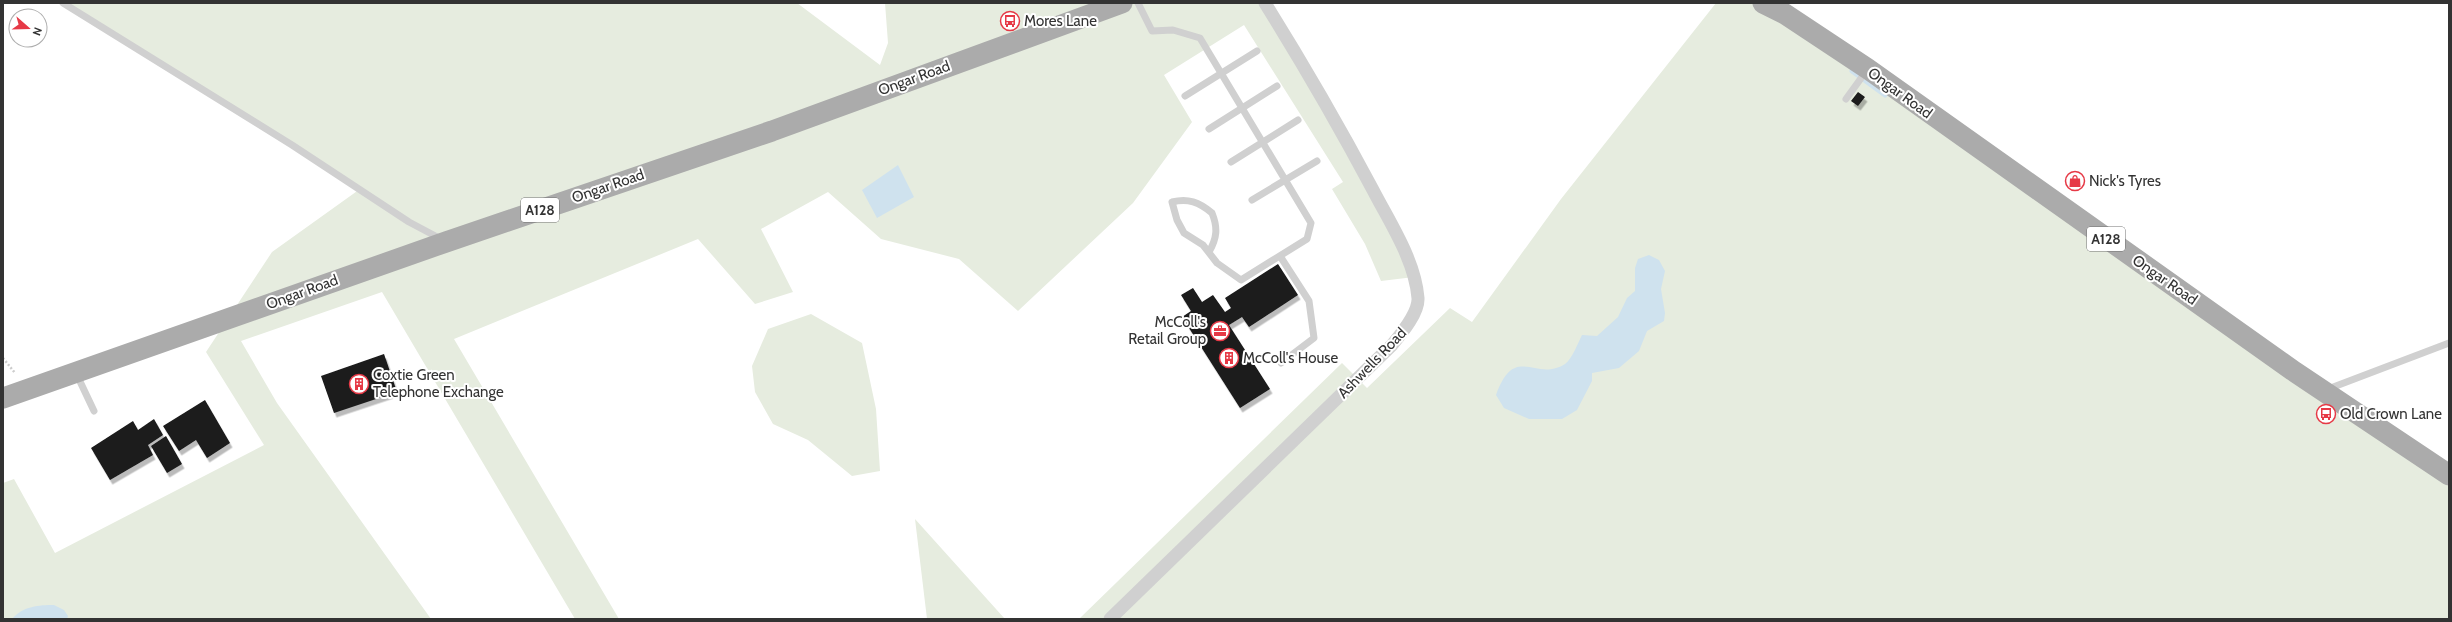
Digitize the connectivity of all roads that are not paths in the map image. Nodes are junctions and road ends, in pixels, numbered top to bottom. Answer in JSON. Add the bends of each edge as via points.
{"nodes":[{"id":1,"x":63,"y":3,"type":"edge"},
{"id":2,"x":1122,"y":3,"type":"edge"},
{"id":3,"x":1138,"y":3,"type":"edge"},
{"id":4,"x":1265,"y":3,"type":"edge"},
{"id":5,"x":1763,"y":3,"type":"edge"},
{"id":6,"x":1257,"y":51,"type":"dead end"},
{"id":7,"x":1222,"y":73,"type":"junction"},
{"id":8,"x":1864,"y":75,"type":"junction"},
{"id":9,"x":1277,"y":86,"type":"dead end"},
{"id":10,"x":1185,"y":96,"type":"dead end"},
{"id":11,"x":1846,"y":99,"type":"dead end"},
{"id":12,"x":1243,"y":108,"type":"junction"},
{"id":13,"x":1298,"y":120,"type":"dead end"},
{"id":14,"x":1209,"y":129,"type":"dead end"},
{"id":15,"x":1262,"y":142,"type":"junction"},
{"id":16,"x":1317,"y":161,"type":"dead end"},
{"id":17,"x":1231,"y":162,"type":"dead end"},
{"id":18,"x":1284,"y":181,"type":"junction"},
{"id":19,"x":1252,"y":200,"type":"dead end"},
{"id":20,"x":446,"y":242,"type":"junction"},
{"id":21,"x":1209,"y":252,"type":"junction"},
{"id":22,"x":1280,"y":256,"type":"junction"},
{"id":23,"x":2449,"y":343,"type":"edge"},
{"id":24,"x":1281,"y":363,"type":"dead end"},
{"id":25,"x":76,"y":373,"type":"junction"},
{"id":26,"x":2325,"y":390,"type":"junction"},
{"id":27,"x":3,"y":398,"type":"edge"},
{"id":28,"x":94,"y":411,"type":"dead end"},
{"id":29,"x":2449,"y":475,"type":"edge"},
{"id":30,"x":1110,"y":619,"type":"edge"}],
"edges":[{"from":1,"to":20,"type":"lane","via":[[292,145],[409,222]]},
{"from":2,"to":20,"type":"main road","name":"Ongar Road","number":"A128","via":[[772,131]]},
{"from":3,"to":7,"type":"lane","via":[[1152,31],[1173,30],[1200,38]]},
{"from":4,"to":30,"type":"street","name":"Ashwells Road","via":[[1324,98],[1399,240],[1414,277],[1418,300],[1408,325],[1392,345]]},
{"from":5,"to":8,"type":"main road","name":"Ongar Road","number":"A128","via":[[1785,14]]},
{"from":6,"to":7,"type":"lane"},
{"from":7,"to":10,"type":"lane"},
{"from":7,"to":12,"type":"lane"},
{"from":8,"to":11,"type":"lane"},
{"from":8,"to":26,"type":"main road","name":"Ongar Road","number":"A128"},
{"from":9,"to":12,"type":"lane"},
{"from":12,"to":14,"type":"lane"},
{"from":12,"to":15,"type":"lane"},
{"from":13,"to":15,"type":"lane"},
{"from":15,"to":17,"type":"lane"},
{"from":15,"to":18,"type":"lane"},
{"from":16,"to":18,"type":"lane"},
{"from":18,"to":19,"type":"lane"},
{"from":18,"to":22,"type":"lane","via":[[1311,223],[1307,239]]},
{"from":20,"to":25,"type":"main road","name":"Ongar Road","number":"A128"},
{"from":21,"to":21,"type":"lane","via":[[1203,244],[1184,233],[1172,202],[1193,200],[1212,213],[1216,231],[1215,241]]},
{"from":21,"to":22,"type":"lane","via":[[1217,263],[1241,280]]},
{"from":22,"to":24,"type":"lane","via":[[1308,301],[1314,338]]},
{"from":23,"to":26,"type":"lane"},
{"from":25,"to":27,"type":"main road","name":"Ongar Road","number":"A128"},
{"from":25,"to":28,"type":"lane"},
{"from":26,"to":29,"type":"main road","name":"Ongar Road","number":"A128"}]}
